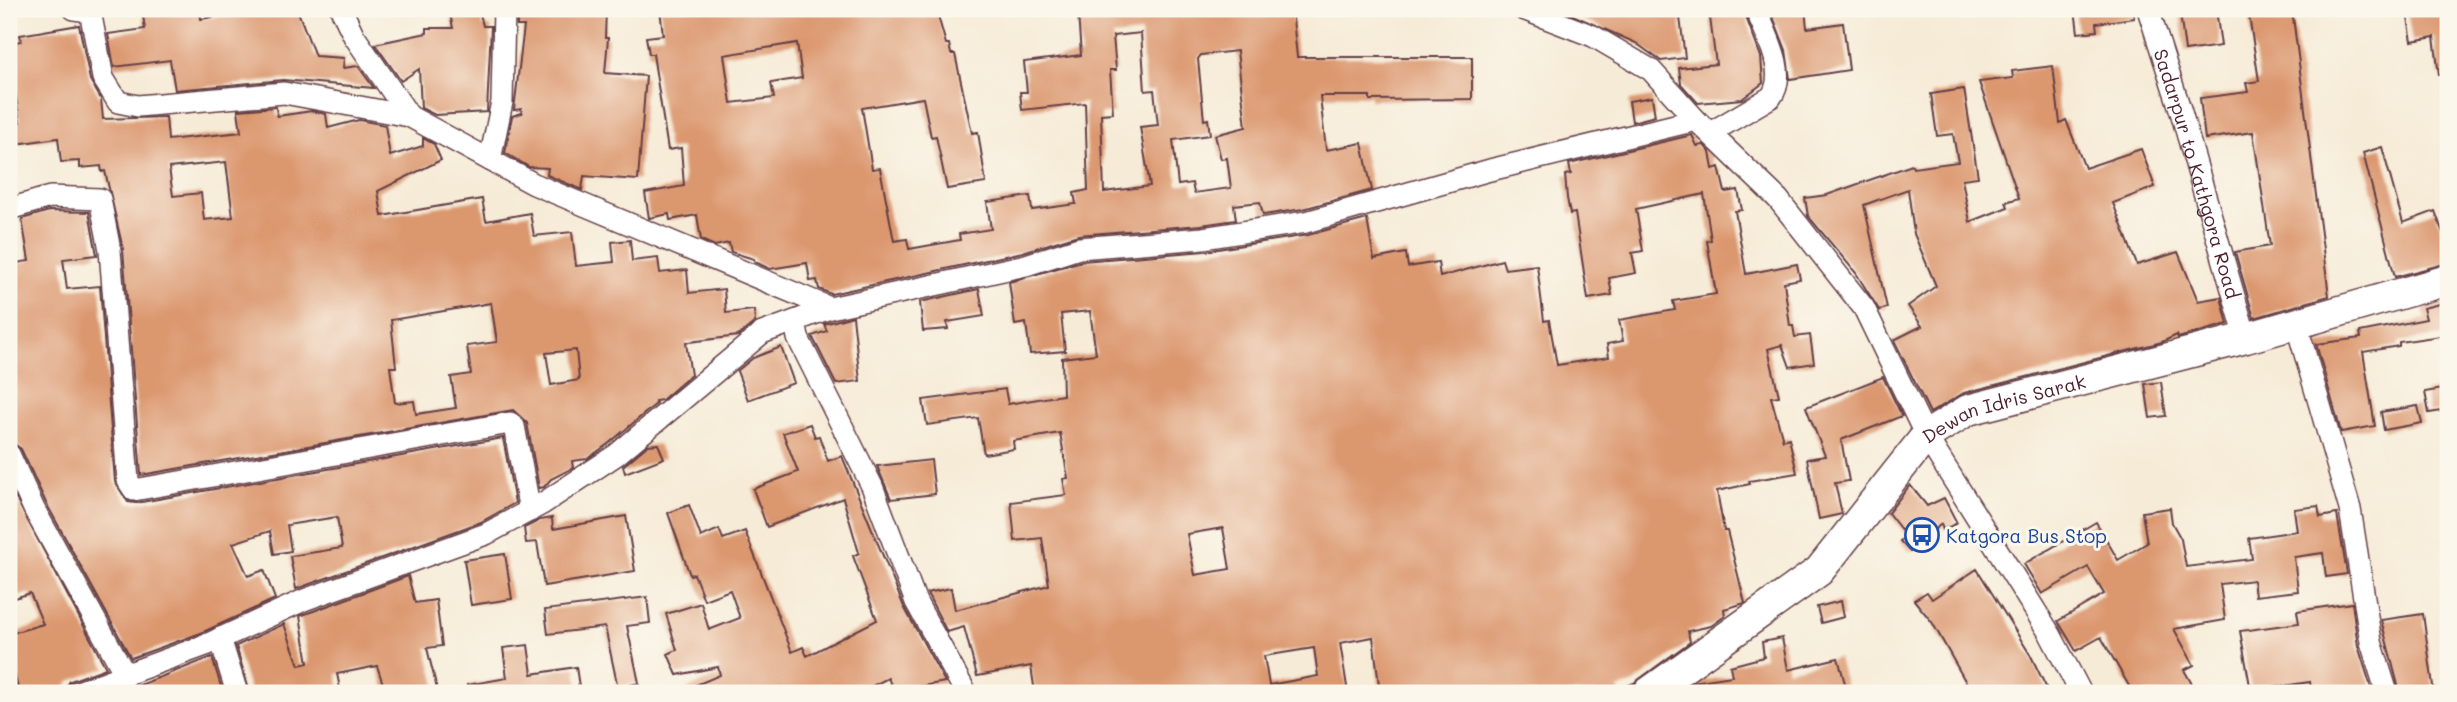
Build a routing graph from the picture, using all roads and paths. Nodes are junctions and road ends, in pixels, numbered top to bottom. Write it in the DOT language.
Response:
graph roads {
  1 [pos="341,9"];
  2 [pos="505,9"];
  3 [pos="1523,9"];
  4 [pos="1756,9"];
  5 [pos="2148,9"];
  6 [pos="85,10"];
  7 [pos="409,116"];
  8 [pos="1703,127"];
  9 [pos="490,160"];
  10 [pos="9,209"];
  11 [pos="2448,280"];
  12 [pos="830,308"];
  13 [pos="795,321"];
  14 [pos="2296,323"];
  15 [pos="2246,338"];
  16 [pos="1926,436"];
  17 [pos="9,454"];
  18 [pos="530,511"];
  19 [pos="220,638"];
  20 [pos="126,676"];
  21 [pos="75,693"];
  22 [pos="237,693"];
  23 [pos="966,693"];
  24 [pos="1648,693"];
  25 [pos="2081,693"];
  26 [pos="2387,693"];
  1 -- 7 [label="street"];
  2 -- 9 [label="street"];
  3 -- 8 [label="street"];
  4 -- 8 [label="street"];
  5 -- 15 [label="street, Sadarpur to Kathgora Road"];
  6 -- 7 [label="street"];
  7 -- 9 [label="street"];
  8 -- 12 [label="street"];
  8 -- 16 [label="street"];
  9 -- 12 [label="street"];
  10 -- 18 [label="street"];
  11 -- 14 [label="main road, Dewan Idris Sarak"];
  12 -- 13 [label="street"];
  13 -- 18 [label="street"];
  13 -- 23 [label="street"];
  14 -- 15 [label="main road, Dewan Idris Sarak"];
  14 -- 26 [label="street"];
  15 -- 16 [label="main road, Dewan Idris Sarak"];
  16 -- 24 [label="main road, Dewan Idris Sarak"];
  16 -- 25 [label="street"];
  17 -- 20 [label="street"];
  18 -- 19 [label="street"];
  19 -- 20 [label="street"];
  19 -- 22 [label="street"];
  20 -- 21 [label="street"];
}
